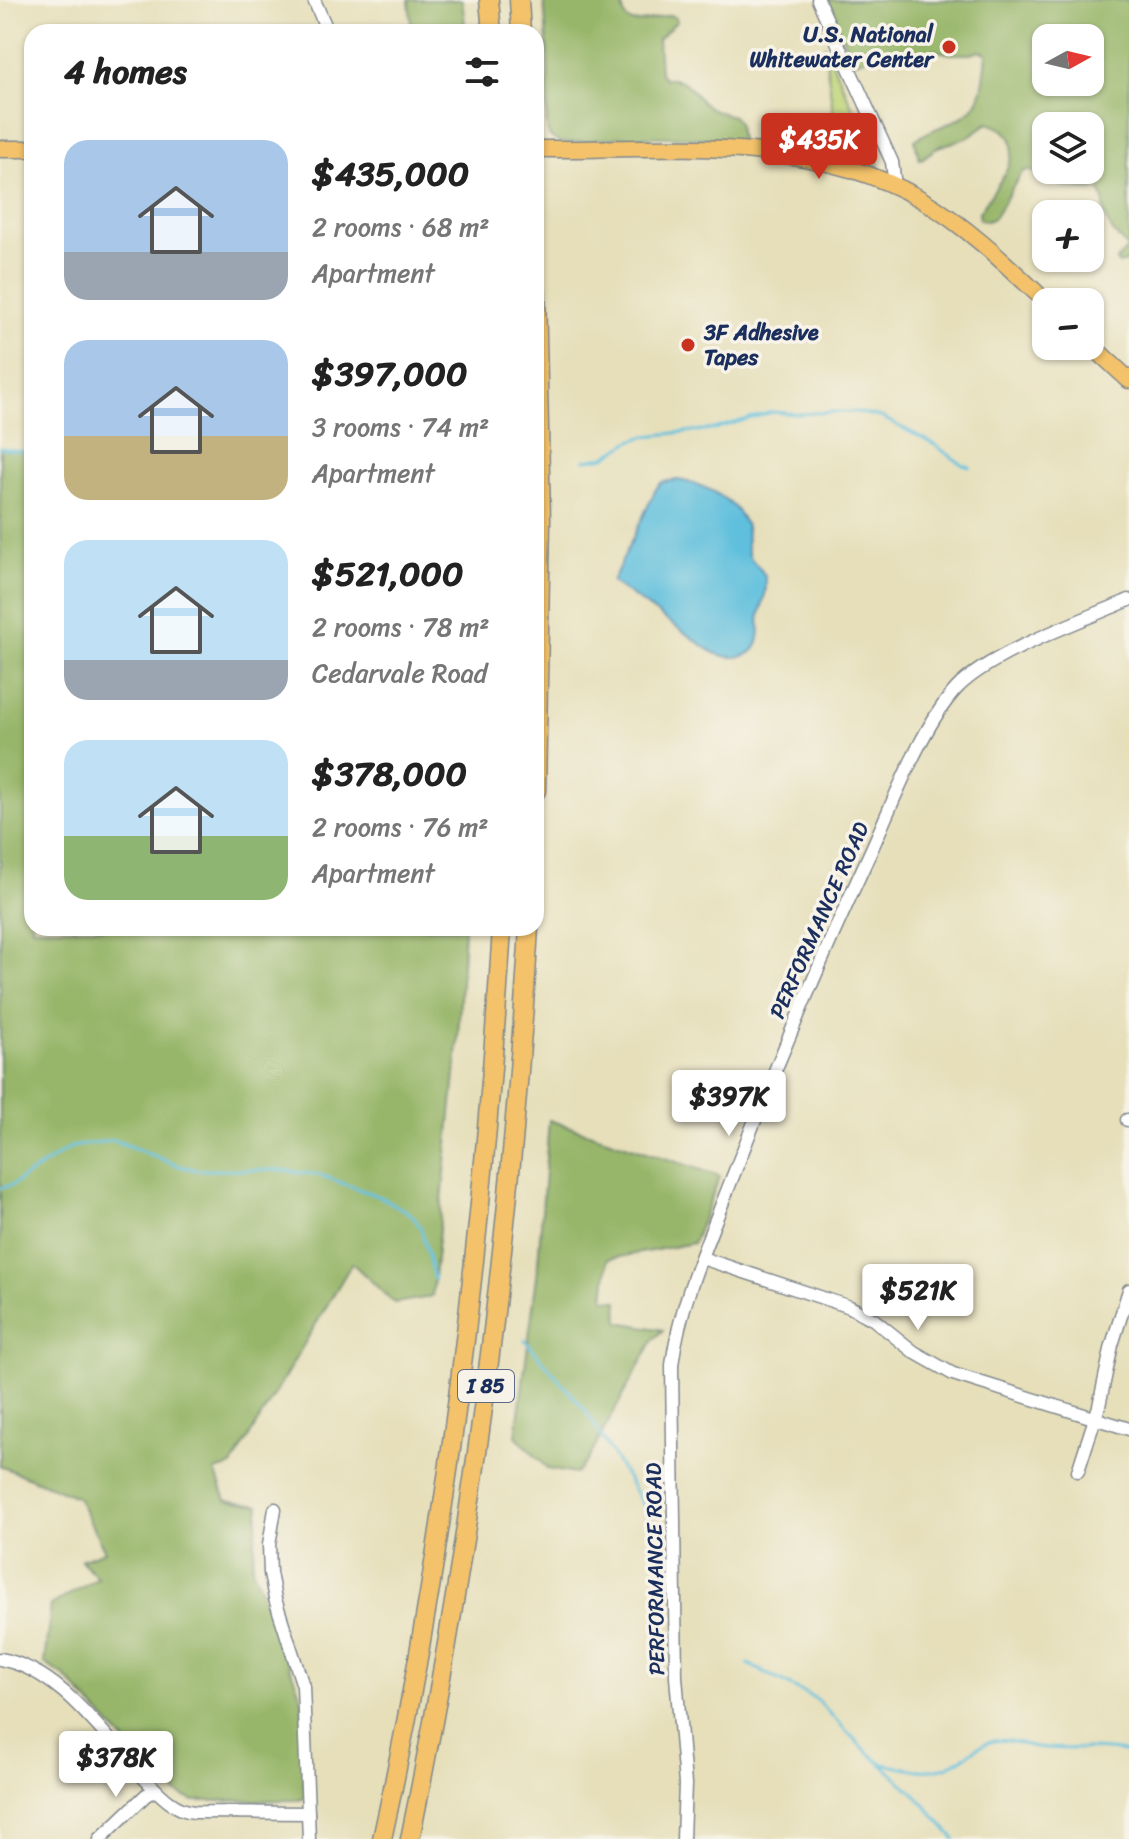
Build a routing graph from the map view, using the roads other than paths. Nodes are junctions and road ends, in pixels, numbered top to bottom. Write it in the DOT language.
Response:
graph roads {
  1 [pos="314,0"];
  2 [pos="489,0"];
  3 [pos="519,0"];
  4 [pos="818,0"];
  5 [pos="324,24"];
  6 [pos="491,24"];
  7 [pos="520,24"];
  8 [pos="0,149"];
  9 [pos="24,149"];
  10 [pos="544,149"];
  11 [pos="895,186"];
  12 [pos="1032,289"];
  13 [pos="1104,357"];
  14 [pos="1129,380"];
  15 [pos="1129,600"];
  16 [pos="501,936"];
  17 [pos="529,936"];
  18 [pos="702,1258"];
  19 [pos="1129,1290"];
  20 [pos="1096,1418"];
  21 [pos="1129,1429"];
  22 [pos="1078,1471"];
  23 [pos="275,1509"];
  24 [pos="0,1659"];
  25 [pos="442,1672"];
  26 [pos="156,1790"];
  27 [pos="308,1813"];
  28 [pos="100,1839"];
  29 [pos="309,1839"];
  30 [pos="381,1839"];
  31 [pos="410,1839"];
  32 [pos="422,1839"];
  33 [pos="683,1839"];
  1 -- 5 [label="street"];
  2 -- 6 [label="highway"];
  3 -- 7 [label="highway"];
  4 -- 11 [label="street"];
  8 -- 9 [label="main road"];
  10 -- 11 [label="main road"];
  11 -- 12 [label="main road"];
  13 -- 14 [label="main road"];
  15 -- 18 [label="street, PERFORMANCE ROAD"];
  16 -- 30 [label="highway, I 85"];
  17 -- 25 [label="highway, I 85"];
  18 -- 20 [label="street"];
  18 -- 33 [label="street, PERFORMANCE ROAD"];
  19 -- 20 [label="street"];
  20 -- 21 [label="street"];
  20 -- 22 [label="street"];
  23 -- 27 [label="street"];
  24 -- 26 [label="street"];
  25 -- 31 [label="highway, I 85"];
  25 -- 32 [label="highway"];
  26 -- 27 [label="street"];
  26 -- 28 [label="street"];
  27 -- 29 [label="street"];
}
